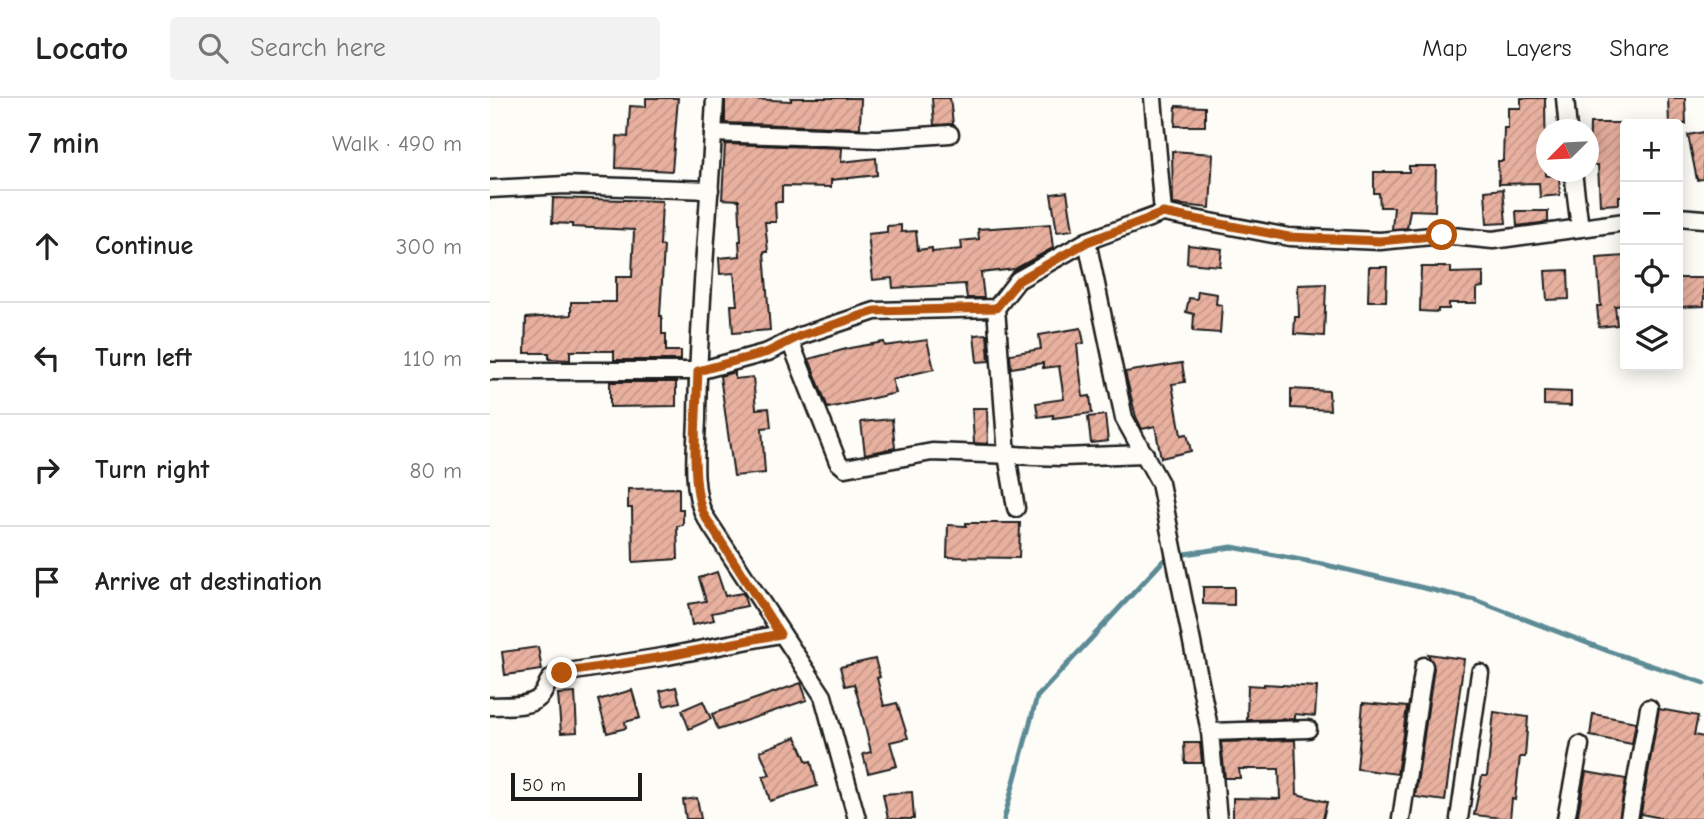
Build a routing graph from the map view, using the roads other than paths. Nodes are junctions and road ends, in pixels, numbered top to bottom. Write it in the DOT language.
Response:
graph roads {
  1 [pos="715,98"];
  2 [pos="1153,98"];
  3 [pos="1565,98"];
  4 [pos="1567,119"];
  5 [pos="713,133"];
  6 [pos="950,134"];
  7 [pos="1574,182"];
  8 [pos="490,189"];
  9 [pos="710,190"];
  10 [pos="1163,213"];
  11 [pos="1683,217"];
  12 [pos="1704,219"];
  13 [pos="1620,223"];
  14 [pos="1580,228"];
  15 [pos="1087,242"];
  16 [pos="996,308"];
  17 [pos="790,341"];
  18 [pos="490,371"];
  19 [pos="698,371"];
  20 [pos="1145,454"];
  21 [pos="1007,455"];
  22 [pos="1016,508"];
  23 [pos="780,634"];
  24 [pos="1424,666"];
  25 [pos="1480,673"];
  26 [pos="490,706"];
  27 [pos="1649,708"];
  28 [pos="1308,729"];
  29 [pos="1210,732"];
  30 [pos="1580,745"];
  31 [pos="857,819"];
  32 [pos="1218,819"];
  33 [pos="1401,819"];
  34 [pos="1459,819"];
  35 [pos="1566,819"];
  36 [pos="1629,819"];
  1 -- 5 [label="street"];
  2 -- 10 [label="street"];
  3 -- 4 [label="street"];
  5 -- 6 [label="street"];
  5 -- 9 [label="street"];
  7 -- 14 [label="street"];
  8 -- 9 [label="street"];
  9 -- 19 [label="street"];
  10 -- 14 [label="street"];
  10 -- 15 [label="street"];
  11 -- 12 [label="street"];
  13 -- 14 [label="street"];
  15 -- 16 [label="street"];
  15 -- 20 [label="street"];
  16 -- 17 [label="street"];
  16 -- 21 [label="street"];
  17 -- 19 [label="street"];
  17 -- 21 [label="street"];
  18 -- 19 [label="street"];
  19 -- 23 [label="street"];
  20 -- 21 [label="street"];
  20 -- 29 [label="street"];
  21 -- 22 [label="street"];
  23 -- 26 [label="street"];
  23 -- 31 [label="street"];
  24 -- 33 [label="street"];
  25 -- 34 [label="street"];
  27 -- 36 [label="street"];
  28 -- 29 [label="street"];
  29 -- 32 [label="street"];
  30 -- 35 [label="street"];
}
